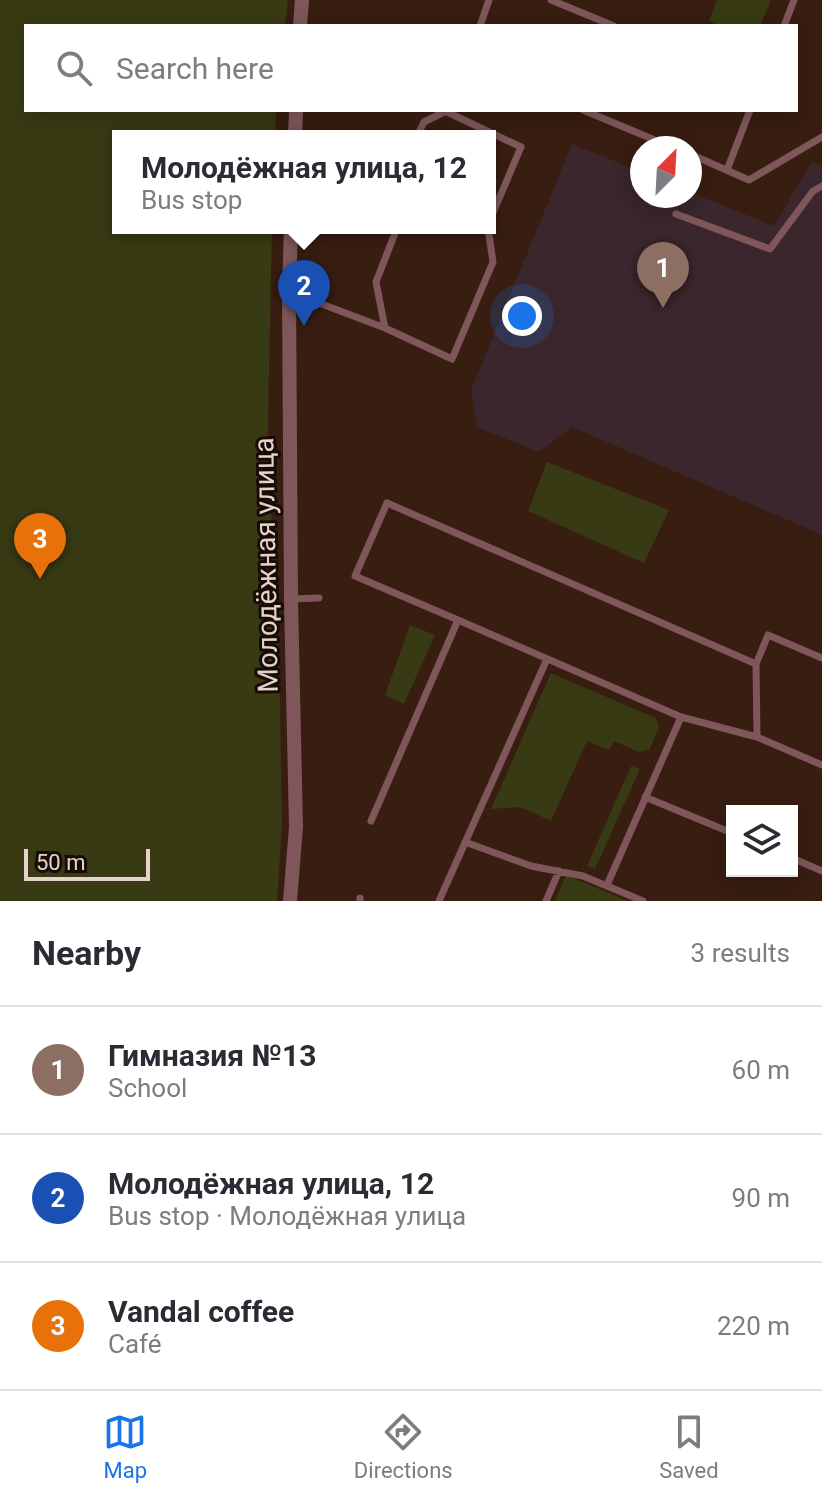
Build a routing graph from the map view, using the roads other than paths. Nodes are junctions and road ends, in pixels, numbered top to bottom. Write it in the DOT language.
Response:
graph roads {
  1 [pos="302,0"];
  2 [pos="489,0"];
  3 [pos="551,0"];
  4 [pos="794,0"];
  5 [pos="303,24"];
  6 [pos="481,24"];
  7 [pos="609,24"];
  8 [pos="785,24"];
  9 [pos="446,112"];
  10 [pos="450,112"];
  11 [pos="588,112"];
  12 [pos="749,112"];
  13 [pos="420,130"];
  14 [pos="487,130"];
  15 [pos="496,135"];
  16 [pos="645,136"];
  17 [pos="822,137"];
  18 [pos="702,159"];
  19 [pos="727,170"];
  20 [pos="822,186"];
  21 [pos="496,206"];
  22 [pos="676,214"];
  23 [pos="291,234"];
  24 [pos="395,234"];
  25 [pos="489,234"];
  26 [pos="289,291"];
  27 [pos="385,328"];
  28 [pos="319,598"];
  29 [pos="291,599"];
  30 [pos="458,620"];
  31 [pos="822,658"];
  32 [pos="547,659"];
  33 [pos="756,664"];
  34 [pos="681,717"];
  35 [pos="757,737"];
  36 [pos="822,765"];
  37 [pos="645,797"];
  38 [pos="371,821"];
  39 [pos="726,831"];
  40 [pos="465,842"];
  41 [pos="798,861"];
  42 [pos="559,871"];
  43 [pos="822,871"];
  44 [pos="607,885"];
  45 [pos="290,901"];
  46 [pos="439,901"];
  47 [pos="546,901"];
  48 [pos="643,901"];
  1 -- 5 [label="street"];
  2 -- 6 [label="lane"];
  3 -- 7 [label="lane"];
  4 -- 8 [label="lane"];
  9 -- 13 [label="lane"];
  10 -- 14 [label="lane"];
  11 -- 16 [label="lane"];
  12 -- 19 [label="lane"];
  15 -- 21 [label="lane"];
  17 -- 19 [label="lane"];
  18 -- 19 [label="lane"];
  20 -- 22 [label="lane"];
  23 -- 26 [label="street, Молодёжная улица"];
  24 -- 27 [label="lane"];
  25 -- 27 [label="lane"];
  26 -- 27 [label="lane"];
  26 -- 29 [label="street, Молодёжная улица"];
  28 -- 29 [label="lane"];
  29 -- 45 [label="street, Молодёжная улица"];
  30 -- 32 [label="lane"];
  30 -- 33 [label="lane"];
  30 -- 38 [label="lane"];
  31 -- 33 [label="lane"];
  32 -- 34 [label="lane"];
  32 -- 40 [label="lane"];
  33 -- 35 [label="lane"];
  34 -- 35 [label="lane"];
  34 -- 37 [label="lane"];
  35 -- 36 [label="lane"];
  37 -- 39 [label="lane"];
  37 -- 44 [label="lane"];
  40 -- 42 [label="lane"];
  40 -- 46 [label="lane"];
  41 -- 43 [label="lane"];
  42 -- 44 [label="lane"];
  42 -- 47 [label="lane"];
  44 -- 48 [label="lane"];
}
